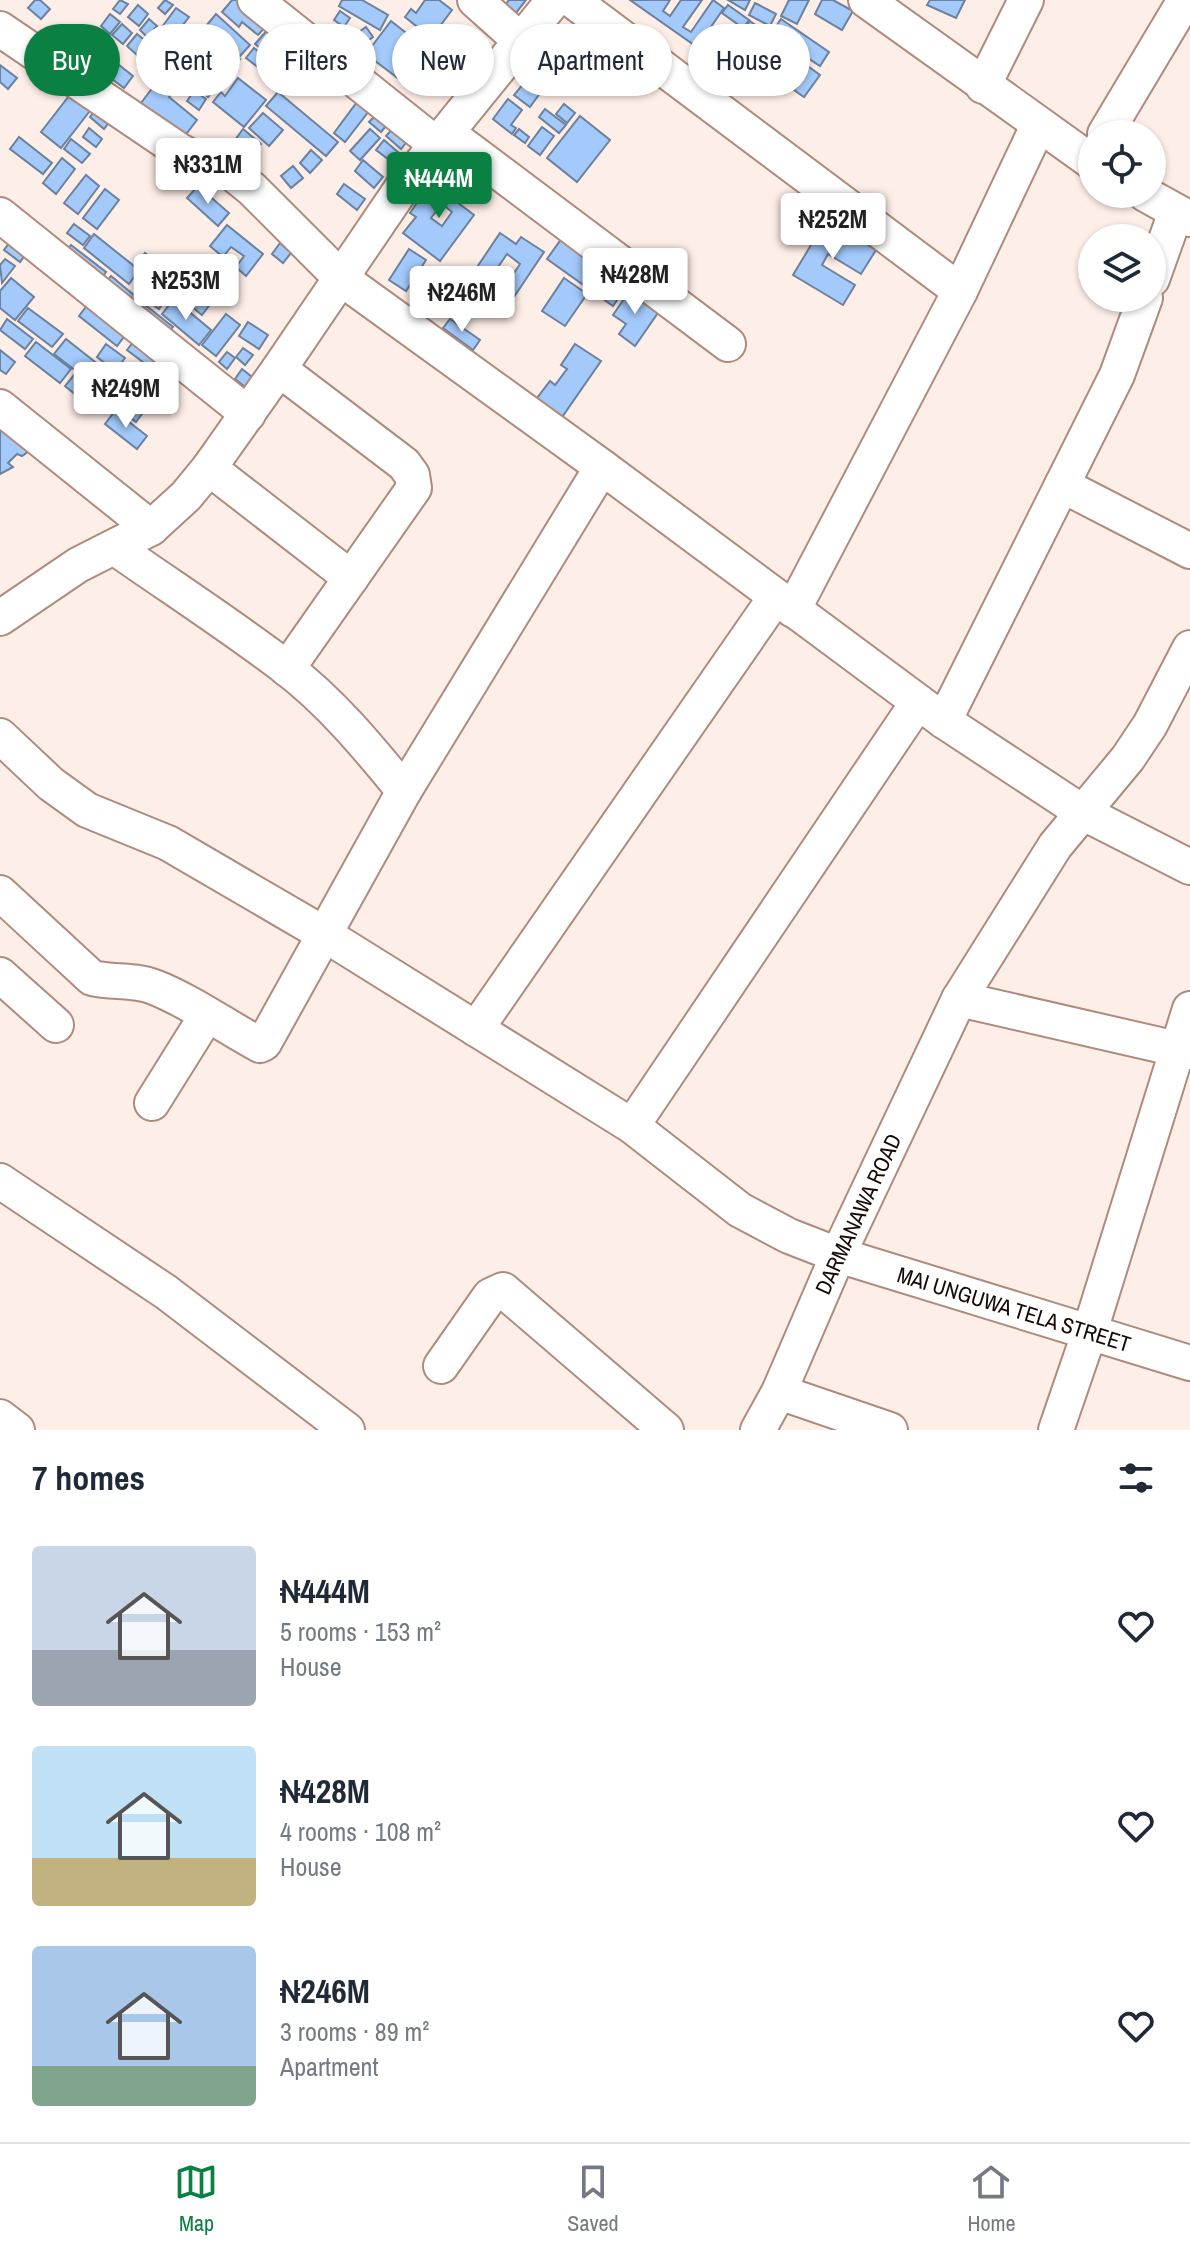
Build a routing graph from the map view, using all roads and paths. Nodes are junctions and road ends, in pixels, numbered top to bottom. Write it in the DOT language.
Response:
graph roads {
  1 [pos="255,0"];
  2 [pos="475,0"];
  3 [pos="554,0"];
  4 [pos="572,0"];
  5 [pos="866,0"];
  6 [pos="1026,0"];
  7 [pos="1185,0"];
  8 [pos="535,24"];
  9 [pos="0,29"];
  10 [pos="510,31"];
  11 [pos="510,55"];
  12 [pos="983,86"];
  13 [pos="1114,120"];
  14 [pos="1038,126"];
  15 [pos="442,139"];
  16 [pos="1078,145"];
  17 [pos="0,215"];
  18 [pos="1183,216"];
  19 [pos="1166,251"];
  20 [pos="342,279"];
  21 [pos="960,291"];
  22 [pos="1140,312"];
  23 [pos="728,344"];
  24 [pos="279,369"];
  25 [pos="0,407"];
  26 [pos="248,414"];
  27 [pos="602,467"];
  28 [pos="209,468"];
  29 [pos="1062,485"];
  30 [pos="151,528"];
  31 [pos="114,547"];
  32 [pos="1190,551"];
  33 [pos="351,578"];
  34 [pos="784,604"];
  35 [pos="0,618"];
  36 [pos="1190,648"];
  37 [pos="287,669"];
  38 [pos="931,712"];
  39 [pos="0,736"];
  40 [pos="404,791"];
  41 [pos="1082,812"];
  42 [pos="1190,867"];
  43 [pos="0,893"];
  44 [pos="324,934"];
  45 [pos="0,975"];
  46 [pos="959,999"];
  47 [pos="1190,1009"];
  48 [pos="207,1015"];
  49 [pos="56,1025"];
  50 [pos="476,1029"];
  51 [pos="1184,1050"];
  52 [pos="152,1103"];
  53 [pos="632,1126"];
  54 [pos="0,1181"];
  55 [pos="838,1255"];
  56 [pos="1090,1331"];
  57 [pos="1190,1363"];
  58 [pos="441,1366"];
  59 [pos="779,1392"];
  60 [pos="0,1417"];
  61 [pos="17,1430"];
  62 [pos="347,1430"];
  63 [pos="666,1430"];
  64 [pos="758,1430"];
  65 [pos="890,1430"];
  66 [pos="1056,1430"];
  1 -- 15 [label="street"];
  2 -- 10 [label="street"];
  3 -- 8 [label="street"];
  4 -- 21 [label="street"];
  5 -- 12 [label="street"];
  6 -- 12 [label="street"];
  7 -- 13 [label="street"];
  9 -- 20 [label="street"];
  11 -- 15 [label="street"];
  12 -- 14 [label="street"];
  14 -- 16 [label="street"];
  14 -- 21 [label="street"];
  15 -- 20 [label="street"];
  15 -- 23 [label="street"];
  17 -- 26 [label="street"];
  18 -- 19 [label="street"];
  20 -- 24 [label="street"];
  20 -- 27 [label="street"];
  21 -- 34 [label="street"];
  22 -- 29 [label="street"];
  24 -- 26 [label="street"];
  24 -- 33 [label="street"];
  25 -- 30 [label="street"];
  26 -- 28 [label="street"];
  27 -- 34 [label="street"];
  27 -- 40 [label="street"];
  28 -- 30 [label="street"];
  28 -- 33 [label="street"];
  29 -- 32 [label="street"];
  29 -- 38 [label="street"];
  30 -- 31 [label="street"];
  31 -- 35 [label="street"];
  31 -- 37 [label="street"];
  33 -- 37 [label="street"];
  34 -- 38 [label="street"];
  34 -- 50 [label="street"];
  36 -- 41 [label="street, DARMANAWA ROAD"];
  37 -- 40 [label="street"];
  38 -- 41 [label="street"];
  38 -- 53 [label="street"];
  39 -- 44 [label="street, MAI UNGUWA TELA STREET"];
  40 -- 44 [label="street"];
  41 -- 42 [label="street"];
  41 -- 46 [label="street, DARMANAWA ROAD"];
  43 -- 48 [label="street"];
  44 -- 48 [label="street"];
  44 -- 50 [label="street, MAI UNGUWA TELA STREET"];
  45 -- 49 [label="street"];
  46 -- 51 [label="street"];
  46 -- 55 [label="street, DARMANAWA ROAD"];
  47 -- 51 [label="street"];
  48 -- 52 [label="street"];
  50 -- 53 [label="street, MAI UNGUWA TELA STREET"];
  51 -- 56 [label="street"];
  53 -- 55 [label="street, MAI UNGUWA TELA STREET"];
  54 -- 62 [label="street"];
  55 -- 56 [label="street, MAI UNGUWA TELA STREET"];
  55 -- 59 [label="street, DARMANAWA ROAD"];
  56 -- 57 [label="street, MAI UNGUWA TELA STREET"];
  56 -- 66 [label="street"];
  58 -- 63 [label="street"];
  59 -- 64 [label="street, DARMANAWA ROAD"];
  59 -- 65 [label="street"];
  60 -- 61 [label="street"];
}
